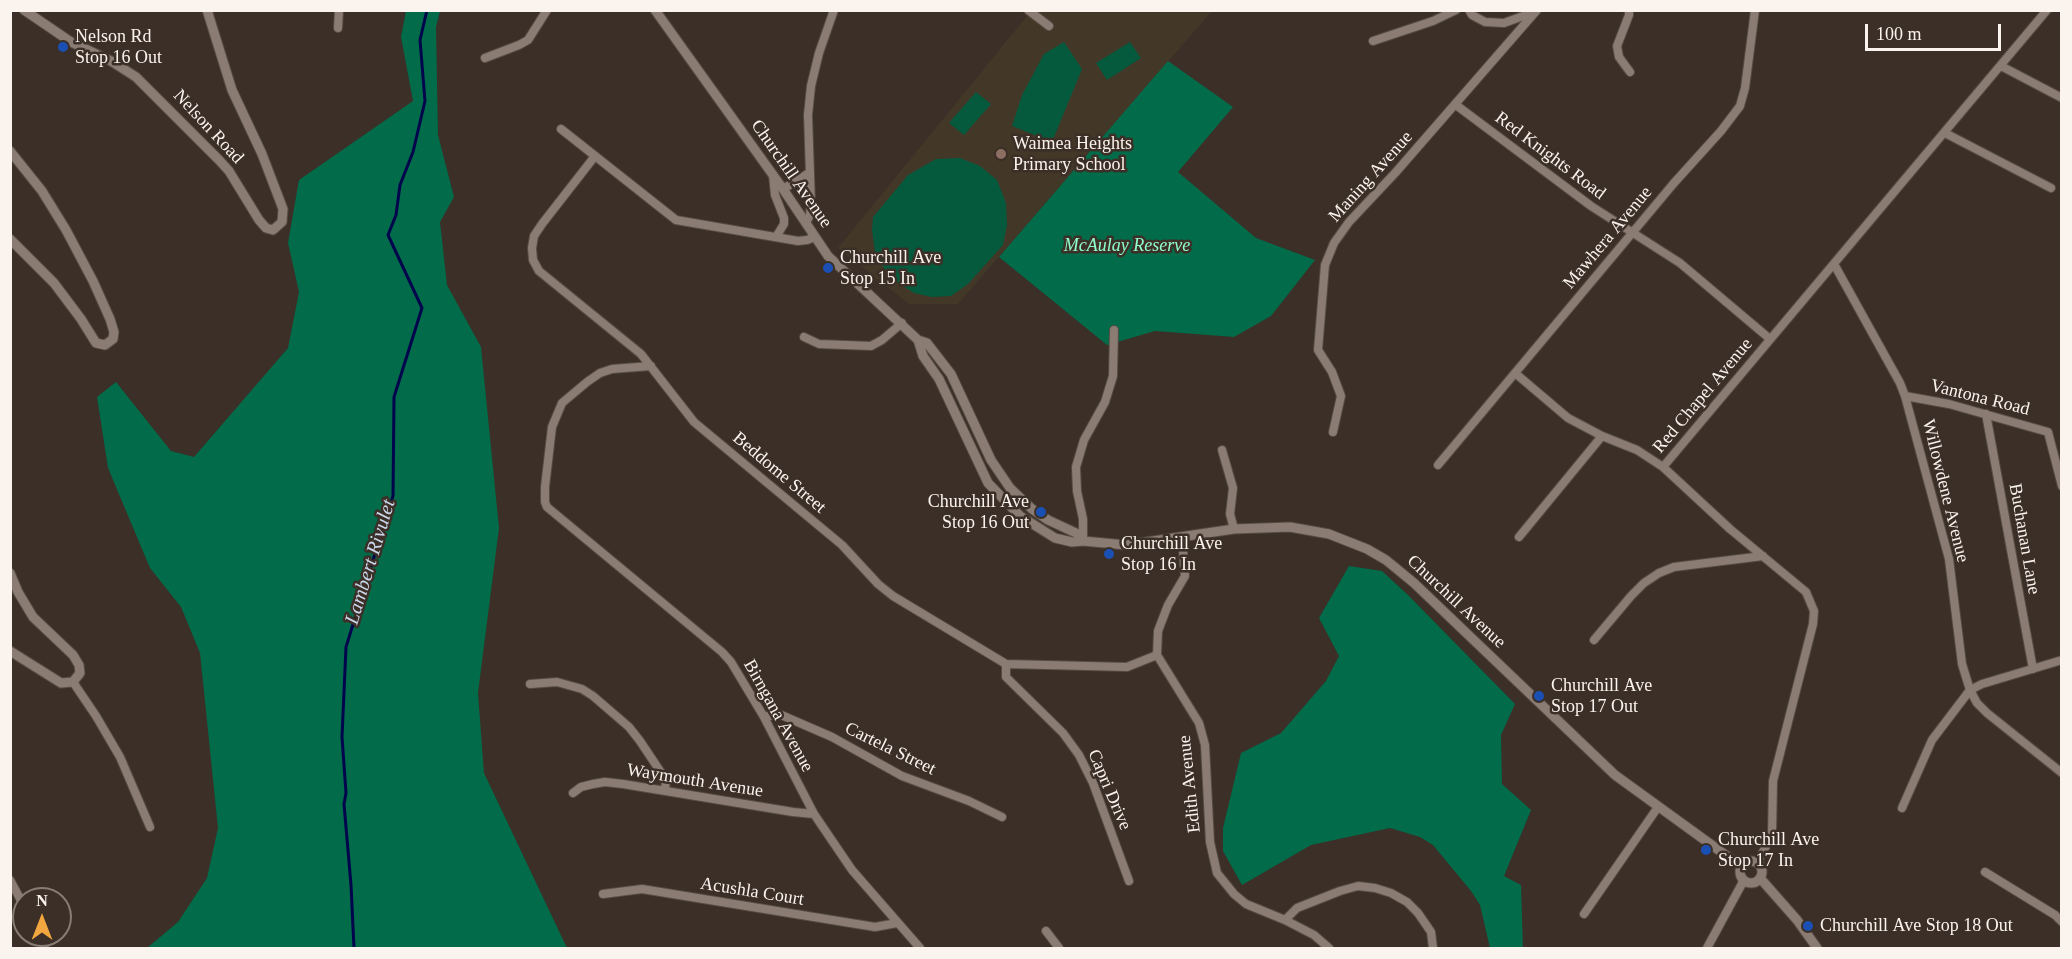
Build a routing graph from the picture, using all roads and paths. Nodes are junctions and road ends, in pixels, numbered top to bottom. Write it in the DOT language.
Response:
graph roads {
  1 [pos="24,10"];
  2 [pos="207,10"];
  3 [pos="339,10"];
  4 [pos="547,10"];
  5 [pos="655,10"];
  6 [pos="834,10"];
  7 [pos="1028,10"];
  8 [pos="1456,10"];
  9 [pos="1469,10"];
  10 [pos="1629,10"];
  11 [pos="1755,10"];
  12 [pos="2047,10"];
  13 [pos="1536,11"];
  14 [pos="1048,26"];
  15 [pos="338,28"];
  16 [pos="1373,41"];
  17 [pos="485,58"];
  18 [pos="2001,66"];
  19 [pos="1630,72"];
  20 [pos="2061,98"];
  21 [pos="1456,105"];
  22 [pos="561,129"];
  23 [pos="1945,133"];
  24 [pos="10,151"];
  25 [pos="595,156"];
  26 [pos="809,173"];
  27 [pos="773,175"];
  28 [pos="2051,188"];
  29 [pos="783,189"];
  30 [pos="806,223"];
  31 [pos="1632,232"];
  32 [pos="776,237"];
  33 [pos="815,237"];
  34 [pos="10,239"];
  35 [pos="1834,264"];
  36 [pos="902,323"];
  37 [pos="1114,330"];
  38 [pos="804,337"];
  39 [pos="1770,339"];
  40 [pos="918,340"];
  41 [pos="651,366"];
  42 [pos="1515,373"];
  43 [pos="1905,396"];
  44 [pos="1986,414"];
  45 [pos="1333,432"];
  46 [pos="1602,436"];
  47 [pos="1222,450"];
  48 [pos="1438,465"];
  49 [pos="1663,467"];
  50 [pos="2061,486"];
  51 [pos="1234,529"];
  52 [pos="1182,537"];
  53 [pos="1519,537"];
  54 [pos="1083,541"];
  55 [pos="1763,556"];
  56 [pos="10,573"];
  57 [pos="1594,640"];
  58 [pos="10,651"];
  59 [pos="1157,655"];
  60 [pos="2061,660"];
  61 [pos="1006,664"];
  62 [pos="2033,669"];
  63 [pos="73,682"];
  64 [pos="530,684"];
  65 [pos="1970,690"];
  66 [pos="764,717"];
  67 [pos="2061,773"];
  68 [pos="665,790"];
  69 [pos="573,793"];
  70 [pos="1658,807"];
  71 [pos="1902,808"];
  72 [pos="814,814"];
  73 [pos="1002,817"];
  74 [pos="150,826"];
  75 [pos="1757,863"];
  76 [pos="1742,867"];
  77 [pos="1985,872"];
  78 [pos="1760,878"];
  79 [pos="1744,880"];
  80 [pos="1129,882"];
  81 [pos="603,894"];
  82 [pos="2061,908"];
  83 [pos="1584,914"];
  84 [pos="1285,920"];
  85 [pos="2061,920"];
  86 [pos="897,923"];
  87 [pos="1046,931"];
  88 [pos="920,948"];
  89 [pos="1059,948"];
  90 [pos="1329,948"];
  91 [pos="1433,948"];
  92 [pos="1707,948"];
  93 [pos="1817,948"];
  1 -- 2 [label="street, Nelson Road"];
  3 -- 15 [label="street"];
  4 -- 17 [label="street"];
  5 -- 27 [label="street, Churchill Avenue"];
  6 -- 26 [label="street"];
  7 -- 14 [label="street"];
  8 -- 16 [label="street"];
  9 -- 13 [label="street"];
  10 -- 19 [label="street"];
  11 -- 31 [label="street, Mawhera Avenue"];
  12 -- 18 [label="street, Red Chapel Avenue"];
  13 -- 21 [label="street, Maning Avenue"];
  18 -- 20 [label="street"];
  18 -- 23 [label="street, Red Chapel Avenue"];
  21 -- 31 [label="street, Red Knights Road"];
  21 -- 45 [label="street, Maning Avenue"];
  22 -- 25 [label="street"];
  23 -- 28 [label="street"];
  23 -- 35 [label="street, Red Chapel Avenue"];
  24 -- 34 [label="street"];
  25 -- 32 [label="street"];
  25 -- 41 [label="street, Beddome Street"];
  26 -- 29 [label="street"];
  26 -- 30 [label="street"];
  27 -- 29 [label="street, Churchill Avenue"];
  27 -- 32 [label="street"];
  29 -- 30 [label="street, Churchill Avenue"];
  30 -- 33 [label="street, Churchill Avenue"];
  31 -- 39 [label="street, Red Knights Road"];
  31 -- 42 [label="street, Mawhera Avenue"];
  32 -- 33 [label="street"];
  33 -- 36 [label="street, Churchill Avenue"];
  35 -- 39 [label="street, Red Chapel Avenue"];
  35 -- 43 [label="street, Willowdene Avenue"];
  36 -- 38 [label="street"];
  36 -- 40 [label="street, Churchill Avenue"];
  37 -- 54 [label="street"];
  39 -- 49 [label="street, Red Chapel Avenue"];
  40 -- 54 [label="street, Churchill Avenue"];
  40 -- 54 [label="street, Churchill Avenue"];
  41 -- 61 [label="street, Beddome Street"];
  41 -- 66 [label="street, Birngana Avenue"];
  42 -- 46 [label="street"];
  42 -- 48 [label="street, Mawhera Avenue"];
  43 -- 44 [label="street, Vantona Road"];
  43 -- 65 [label="street, Willowdene Avenue"];
  44 -- 50 [label="street, Vantona Road"];
  44 -- 62 [label="street, Buchanan Lane"];
  46 -- 49 [label="street"];
  46 -- 53 [label="street"];
  47 -- 51 [label="street"];
  49 -- 55 [label="street, Red Chapel Avenue"];
  51 -- 52 [label="street, Churchill Avenue"];
  51 -- 70 [label="street, Churchill Avenue"];
  52 -- 54 [label="street, Churchill Avenue"];
  52 -- 59 [label="street"];
  55 -- 57 [label="street"];
  55 -- 75 [label="street, Red Chapel Avenue"];
  56 -- 63 [label="street"];
  58 -- 63 [label="street"];
  59 -- 61 [label="street, Beddome Street"];
  59 -- 84 [label="street, Edith Avenue"];
  60 -- 62 [label="street"];
  61 -- 80 [label="street, Capri Drive"];
  62 -- 65 [label="street"];
  63 -- 74 [label="street"];
  64 -- 68 [label="street"];
  65 -- 67 [label="street, Willowdene Avenue"];
  65 -- 71 [label="street"];
  66 -- 72 [label="street, Birngana Avenue"];
  66 -- 73 [label="street, Cartela Street"];
  68 -- 69 [label="street, Waymouth Avenue"];
  68 -- 72 [label="street, Waymouth Avenue"];
  70 -- 76 [label="street, Churchill Avenue"];
  70 -- 83 [label="street"];
  72 -- 86 [label="street, Birngana Avenue"];
  75 -- 76 [label="street"];
  75 -- 78 [label="street"];
  76 -- 79 [label="street"];
  77 -- 85 [label="street"];
  78 -- 79 [label="street"];
  78 -- 93 [label="street"];
  79 -- 92 [label="street"];
  81 -- 86 [label="street, Acushla Court"];
  82 -- 85 [label="street"];
  84 -- 90 [label="street, Edith Avenue"];
  84 -- 91 [label="street"];
  86 -- 88 [label="street, Birngana Avenue"];
  87 -- 89 [label="street"];
}
